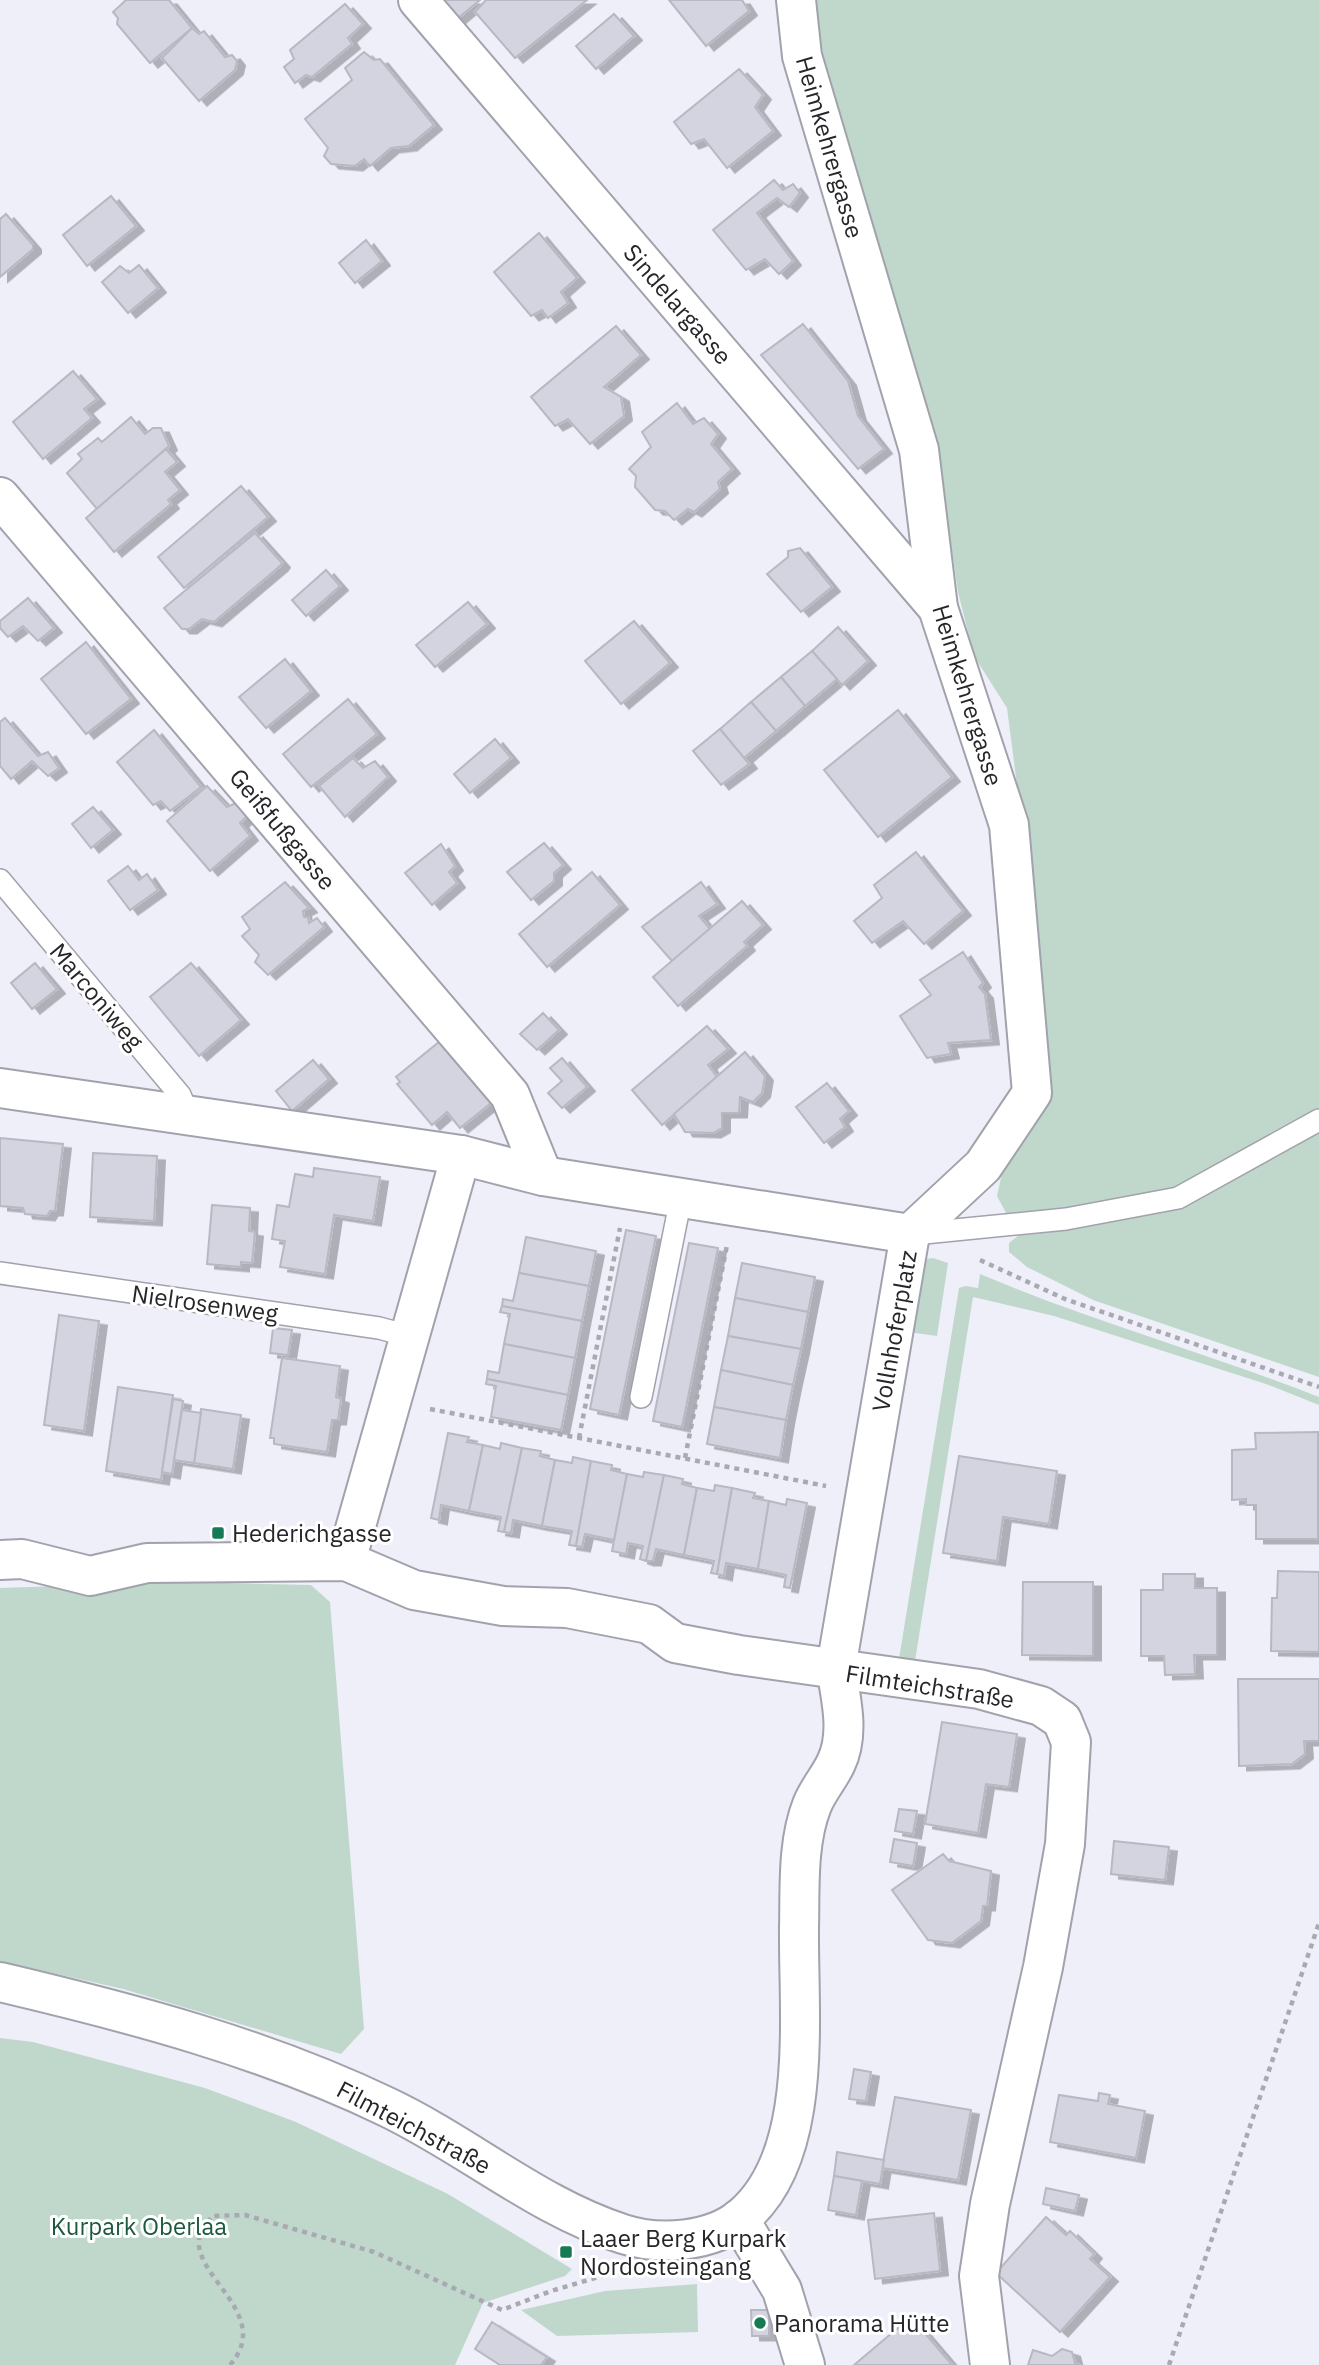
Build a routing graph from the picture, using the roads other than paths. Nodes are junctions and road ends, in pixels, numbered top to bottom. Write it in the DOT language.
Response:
graph roads {
  1 [pos="418,0"];
  2 [pos="796,0"];
  3 [pos="0,497"];
  4 [pos="938,608"];
  5 [pos="0,880"];
  6 [pos="0,1088"];
  7 [pos="189,1116"];
  8 [pos="1319,1120"];
  9 [pos="461,1155"];
  10 [pos="543,1176"];
  11 [pos="681,1198"];
  12 [pos="910,1234"];
  13 [pos="0,1273"];
  14 [pos="409,1336"];
  15 [pos="641,1397"];
  16 [pos="0,1560"];
  17 [pos="346,1560"];
  18 [pos="836,1668"];
  19 [pos="0,1982"];
  20 [pos="739,2220"];
  21 [pos="805,2365"];
  22 [pos="990,2365"];
  1 -- 4 [label="street, Sindelargasse"];
  2 -- 4 [label="street, Heimkehrergasse"];
  3 -- 10 [label="street, Geißfußgasse"];
  4 -- 12 [label="street, Heimkehrergasse"];
  5 -- 7 [label="lane, Marconiweg"];
  6 -- 7 [label="street"];
  7 -- 9 [label="street"];
  8 -- 12 [label="lane"];
  9 -- 10 [label="street, Vollnhoferplatz"];
  9 -- 14 [label="street"];
  10 -- 11 [label="street, Vollnhoferplatz"];
  11 -- 12 [label="street, Vollnhoferplatz"];
  11 -- 15 [label="lane"];
  12 -- 18 [label="street, Vollnhoferplatz"];
  13 -- 14 [label="lane, Nielrosenweg"];
  14 -- 17 [label="street"];
  16 -- 17 [label="street"];
  17 -- 18 [label="street"];
  18 -- 20 [label="street, Filmteichstraße"];
  18 -- 22 [label="street, Filmteichstraße"];
  19 -- 20 [label="street, Filmteichstraße"];
  20 -- 21 [label="street"];
}
